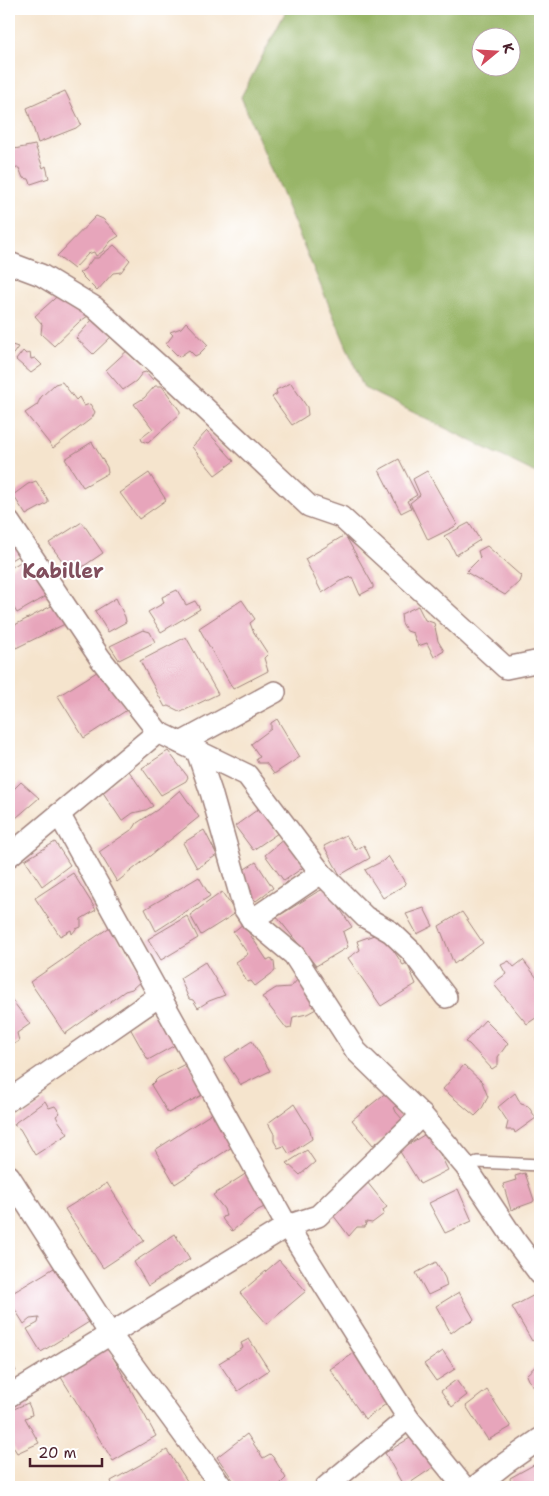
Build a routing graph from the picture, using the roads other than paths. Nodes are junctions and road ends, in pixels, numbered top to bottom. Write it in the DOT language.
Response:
graph roads {
  1 [pos="9,263"];
  2 [pos="9,522"];
  3 [pos="540,661"];
  4 [pos="275,692"];
  5 [pos="158,732"];
  6 [pos="189,747"];
  7 [pos="59,814"];
  8 [pos="9,856"];
  9 [pos="321,873"];
  10 [pos="252,920"];
  11 [pos="159,996"];
  12 [pos="446,997"];
  13 [pos="9,1100"];
  14 [pos="422,1115"];
  15 [pos="540,1165"];
  16 [pos="466,1167"];
  17 [pos="9,1176"];
  18 [pos="287,1226"];
  19 [pos="540,1274"];
  20 [pos="110,1334"];
  21 [pos="9,1396"];
  22 [pos="408,1418"];
  23 [pos="538,1442"];
  24 [pos="222,1487"];
  25 [pos="326,1487"];
  26 [pos="464,1487"];
  27 [pos="475,1487"];
  1 -- 3 [label="street"];
  2 -- 5 [label="street"];
  4 -- 6 [label="street"];
  5 -- 6 [label="street"];
  5 -- 7 [label="street"];
  6 -- 9 [label="street"];
  6 -- 10 [label="street"];
  7 -- 8 [label="street"];
  7 -- 11 [label="street"];
  9 -- 10 [label="street"];
  9 -- 12 [label="street"];
  10 -- 14 [label="street"];
  11 -- 13 [label="street"];
  11 -- 18 [label="street"];
  14 -- 16 [label="street"];
  14 -- 18 [label="street"];
  15 -- 16 [label="lane"];
  16 -- 19 [label="street"];
  17 -- 20 [label="street"];
  18 -- 20 [label="street"];
  18 -- 22 [label="street"];
  20 -- 21 [label="street"];
  20 -- 24 [label="street"];
  22 -- 25 [label="street"];
  22 -- 26 [label="street"];
  23 -- 27 [label="street"];
}
